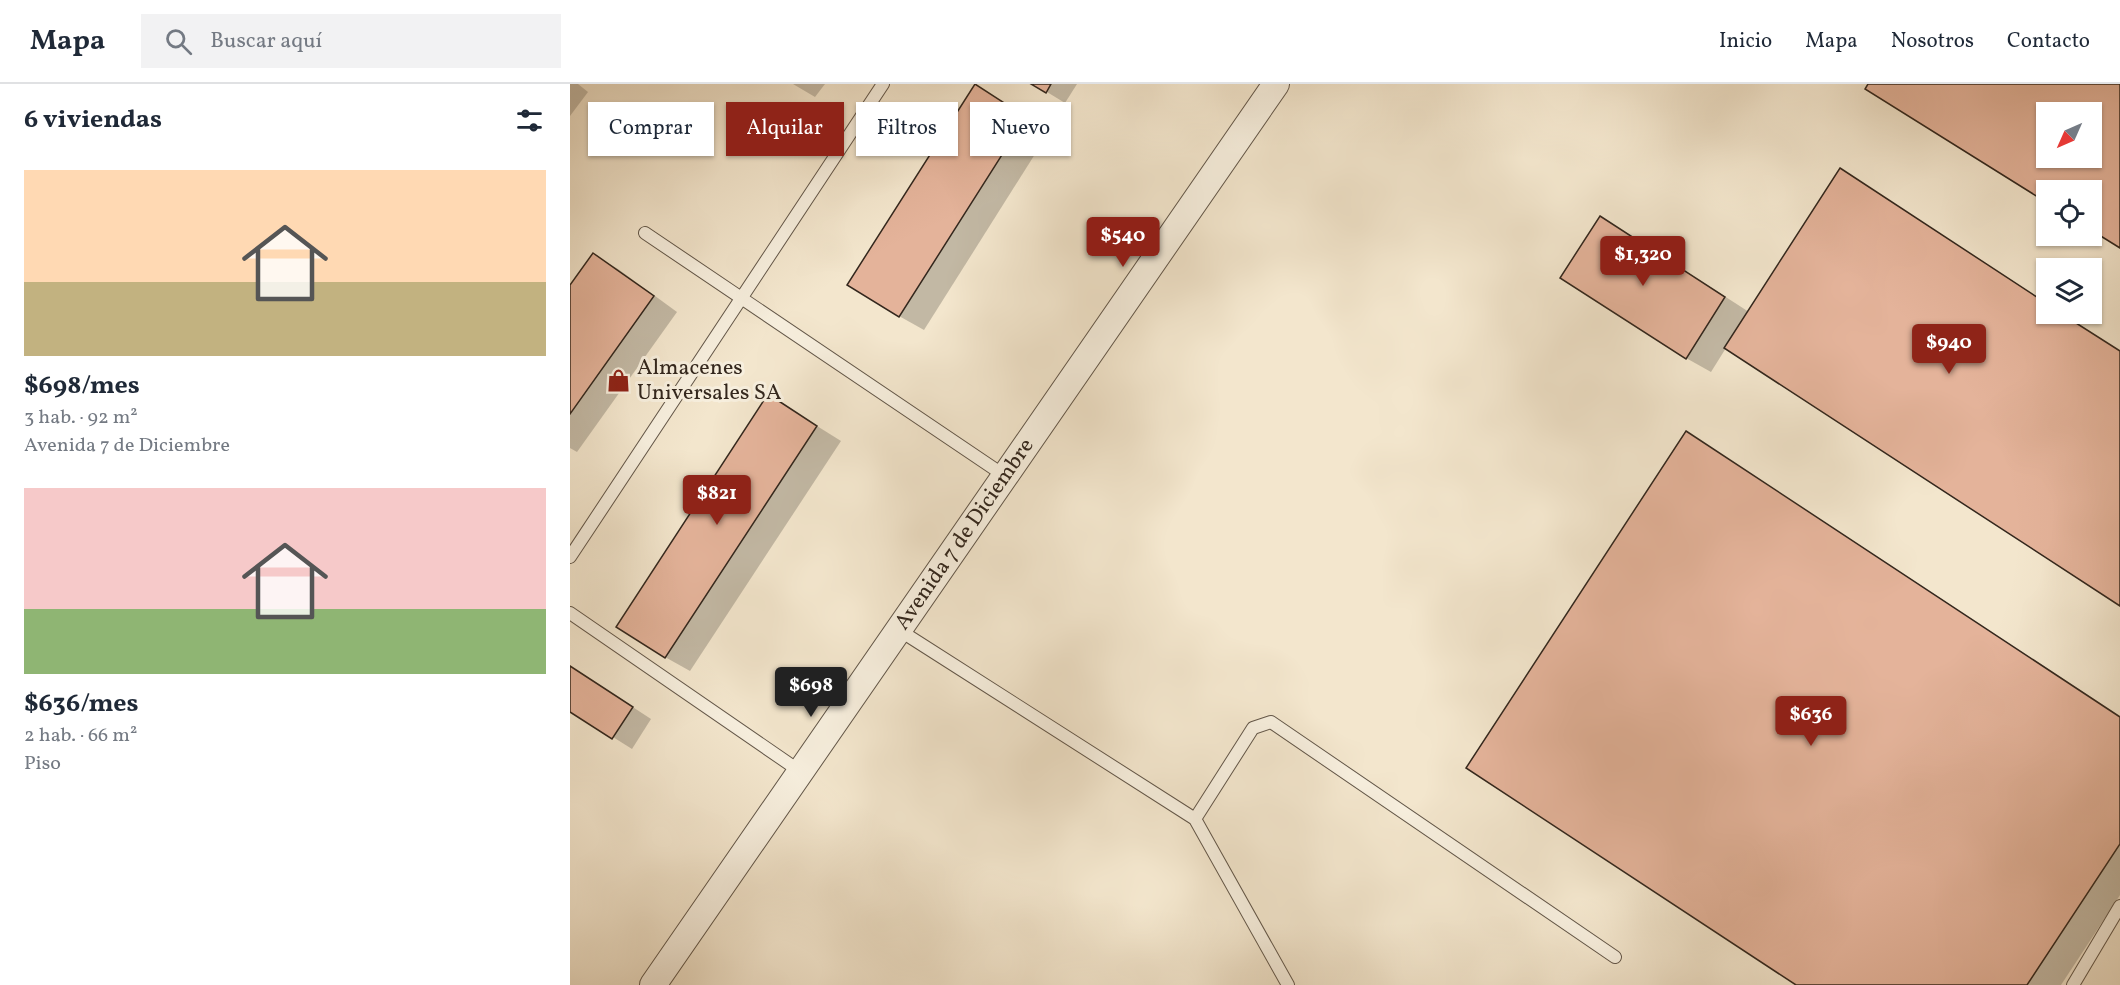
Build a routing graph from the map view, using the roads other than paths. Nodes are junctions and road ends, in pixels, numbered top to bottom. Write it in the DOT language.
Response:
graph roads {
  1 [pos="883,84"];
  2 [pos="1276,84"];
  3 [pos="645,233"];
  4 [pos="741,298"];
  5 [pos="1005,476"];
  6 [pos="570,557"];
  7 [pos="570,613"];
  8 [pos="899,630"];
  9 [pos="801,772"];
  10 [pos="1195,819"];
  11 [pos="2120,906"];
  12 [pos="1615,957"];
  13 [pos="653,985"];
  14 [pos="1288,985"];
  15 [pos="2073,985"];
  1 -- 4 [label="lane"];
  2 -- 5 [label="street, Avenida 7 de Diciembre"];
  3 -- 4 [label="lane"];
  4 -- 5 [label="lane"];
  4 -- 6 [label="lane"];
  5 -- 8 [label="street, Avenida 7 de Diciembre"];
  7 -- 9 [label="lane"];
  8 -- 9 [label="street, Avenida 7 de Diciembre"];
  8 -- 10 [label="lane"];
  9 -- 13 [label="street, Avenida 7 de Diciembre"];
  10 -- 12 [label="lane"];
  10 -- 14 [label="lane"];
  11 -- 15 [label="lane"];
}
